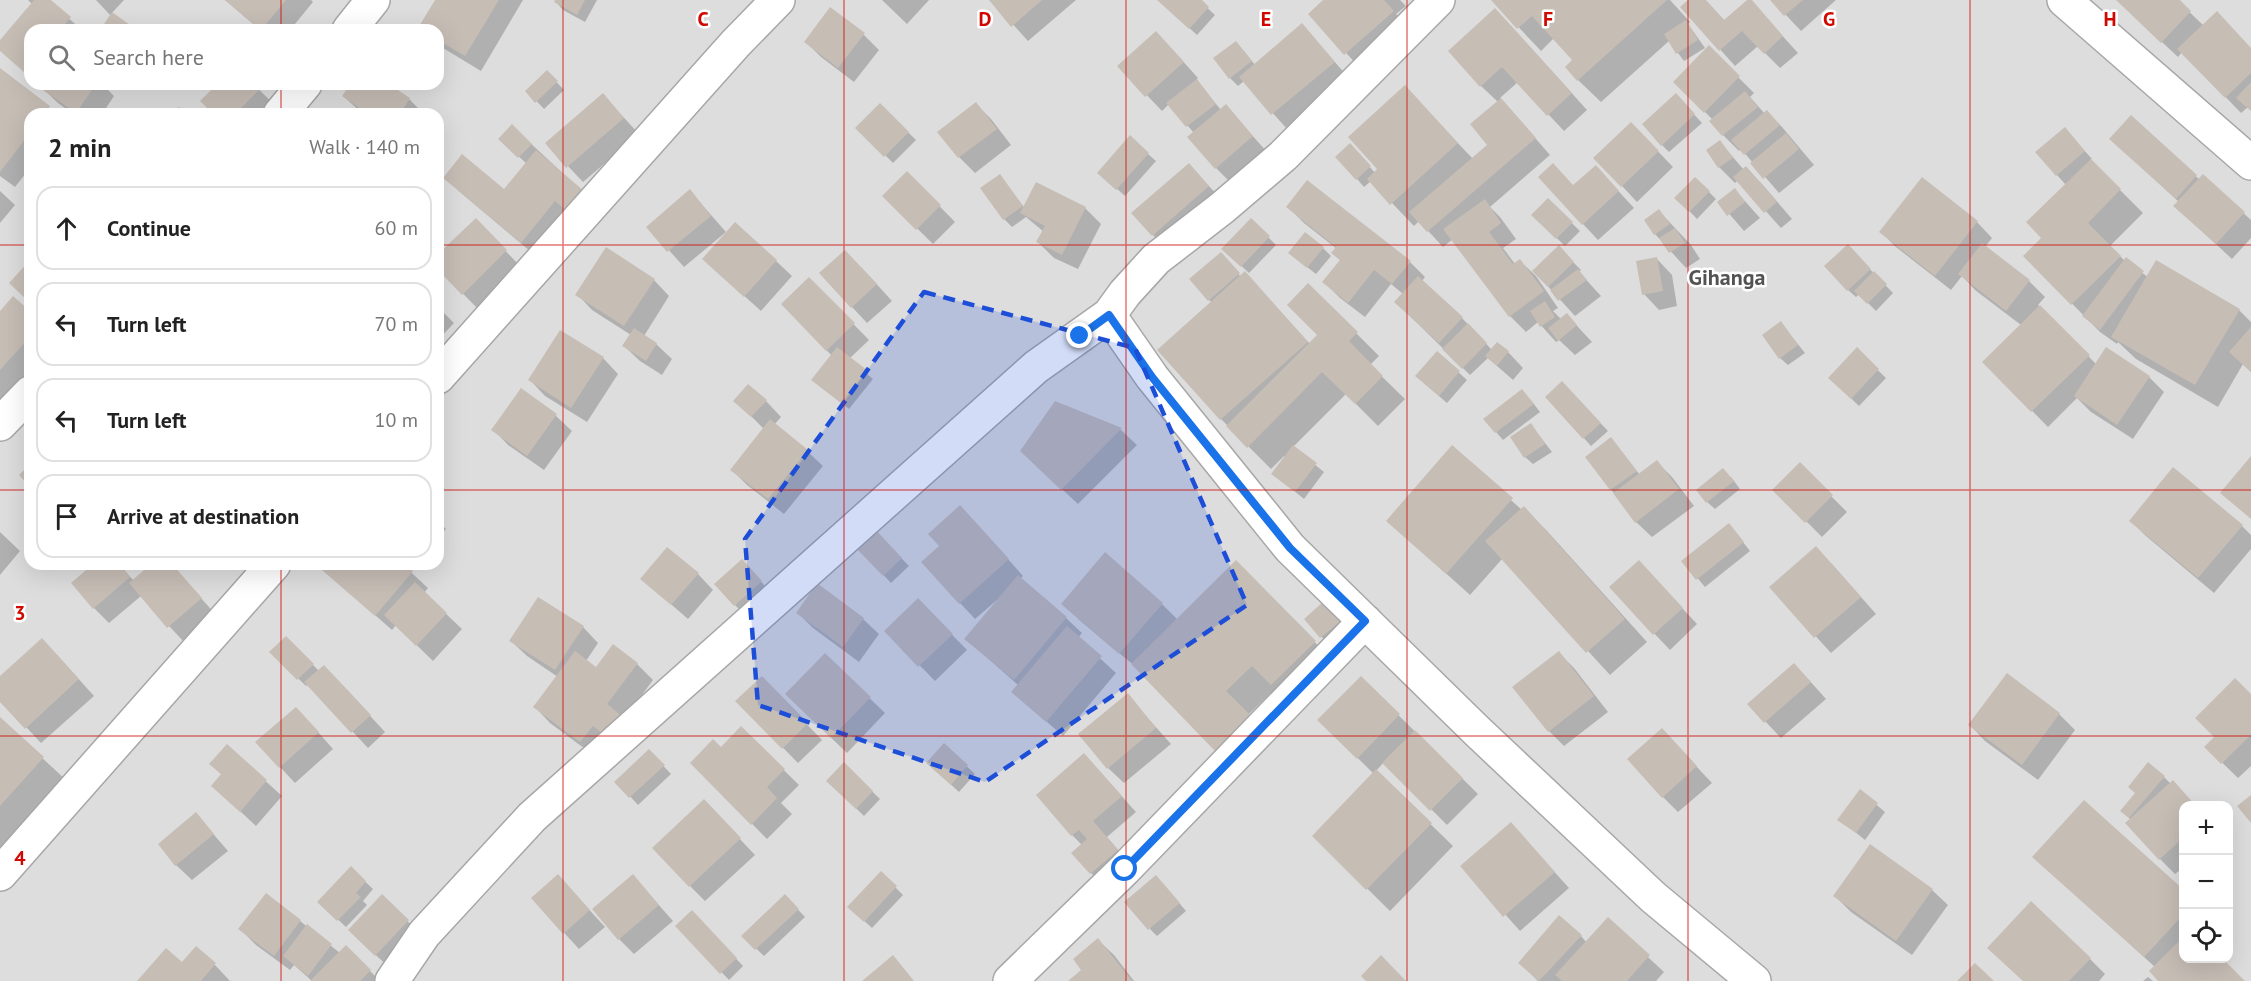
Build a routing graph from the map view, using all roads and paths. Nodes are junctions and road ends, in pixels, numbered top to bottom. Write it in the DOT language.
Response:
graph roads {
  1 [pos="373,0"];
  2 [pos="778,0"];
  3 [pos="1438,0"];
  4 [pos="2064,0"];
  5 [pos="353,24"];
  6 [pos="300,90"];
  7 [pos="285,108"];
  8 [pos="2251,163"];
  9 [pos="1109,315"];
  10 [pos="444,370"];
  11 [pos="24,399"];
  12 [pos="0,424"];
  13 [pos="269,570"];
  14 [pos="1365,621"];
  15 [pos="0,874"];
  16 [pos="392,981"];
  17 [pos="1010,981"];
  18 [pos="1754,981"];
  1 -- 5 [label="street"];
  2 -- 10 [label="street"];
  3 -- 9 [label="street"];
  4 -- 8 [label="street"];
  6 -- 7 [label="street"];
  9 -- 14 [label="street"];
  9 -- 16 [label="street"];
  11 -- 12 [label="street"];
  13 -- 15 [label="street"];
  14 -- 17 [label="street"];
  14 -- 18 [label="street"];
}
